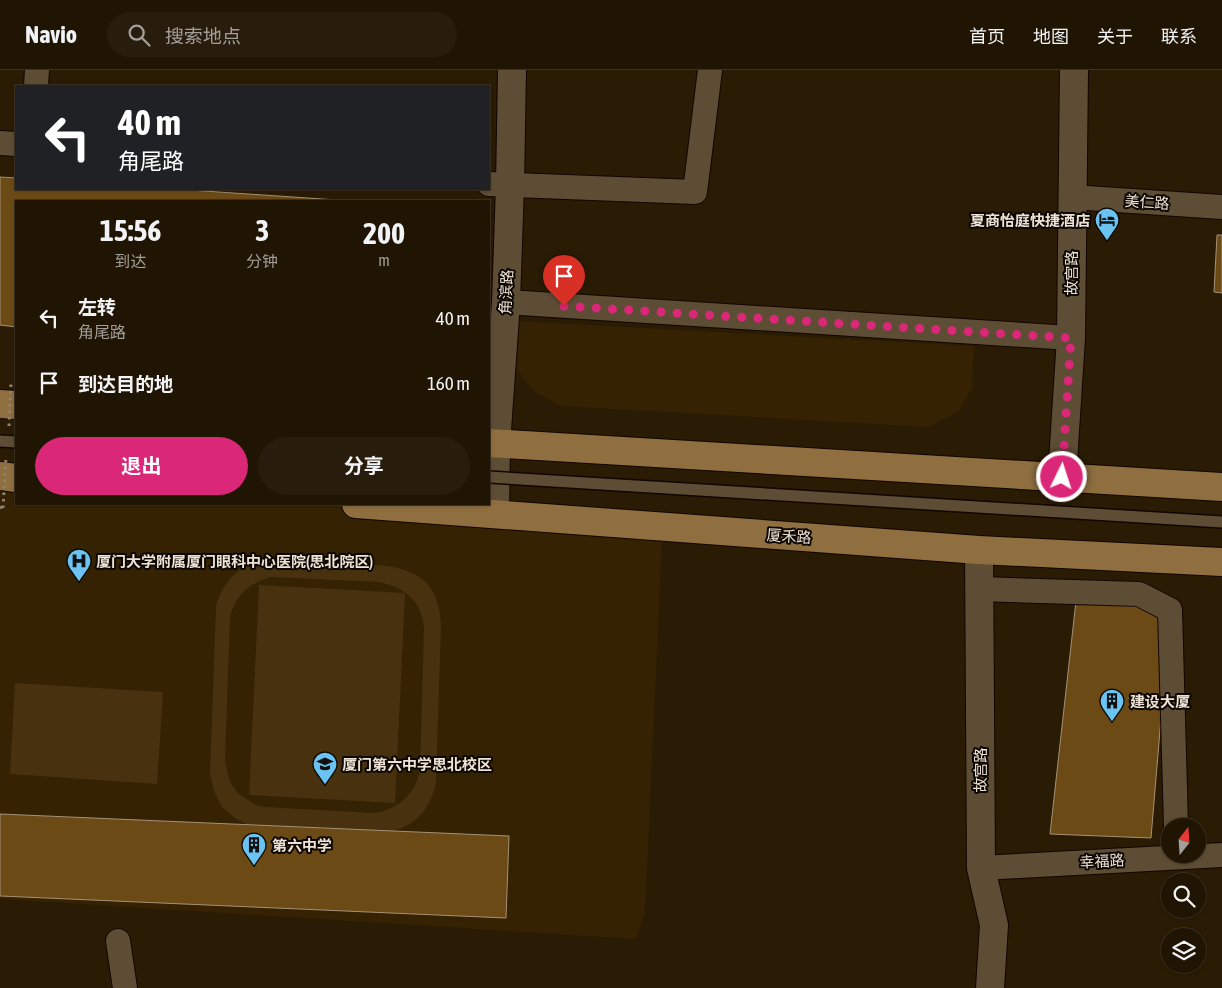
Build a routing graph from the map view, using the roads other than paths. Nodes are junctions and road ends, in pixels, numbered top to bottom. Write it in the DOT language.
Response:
graph roads {
  1 [pos="37,70"];
  2 [pos="512,70"];
  3 [pos="710,70"];
  4 [pos="1074,70"];
  5 [pos="36,85"];
  6 [pos="0,143"];
  7 [pos="15,144"];
  8 [pos="499,185"];
  9 [pos="1072,197"];
  10 [pos="1222,207"];
  11 [pos="506,302"];
  12 [pos="1071,338"];
  13 [pos="0,404"];
  14 [pos="15,405"];
  15 [pos="0,441"];
  16 [pos="15,442"];
  17 [pos="492,443"];
  18 [pos="0,476"];
  19 [pos="490,477"];
  20 [pos="1062,477"];
  21 [pos="15,478"];
  22 [pos="1222,487"];
  23 [pos="370,505"];
  24 [pos="494,514"];
  25 [pos="1222,522"];
  26 [pos="979,550"];
  27 [pos="1222,562"];
  28 [pos="979,589"];
  29 [pos="1176,818"];
  30 [pos="1206,855"];
  31 [pos="1222,855"];
  32 [pos="1161,857"];
  33 [pos="981,868"];
  34 [pos="118,941"];
  35 [pos="125,988"];
  36 [pos="990,988"];
  1 -- 5 [label="street"];
  2 -- 8 [label="street, 角滨路"];
  3 -- 8 [label="street"];
  4 -- 9 [label="street, 故宫路"];
  6 -- 7 [label="street"];
  8 -- 11 [label="street, 角滨路"];
  9 -- 10 [label="street, 美仁路"];
  9 -- 12 [label="street, 故宫路"];
  11 -- 12 [label="street"];
  11 -- 17 [label="street, 角滨路"];
  12 -- 20 [label="street, 故宫路"];
  13 -- 14 [label="main road"];
  15 -- 16 [label="lane, bridge"];
  17 -- 20 [label="main road"];
  17 -- 24 [label="street, 角滨路"];
  18 -- 21 [label="main road"];
  19 -- 25 [label="lane, bridge"];
  20 -- 22 [label="main road"];
  23 -- 24 [label="main road, 厦禾路"];
  24 -- 26 [label="main road, 厦禾路"];
  26 -- 27 [label="main road, 厦禾路"];
  26 -- 28 [label="street, 故宫路"];
  28 -- 29 [label="street"];
  28 -- 33 [label="street, 故宫路"];
  30 -- 31 [label="street, 幸福路"];
  32 -- 33 [label="street, 幸福路"];
  33 -- 36 [label="street, 故宫路"];
  34 -- 35 [label="street"];
}
